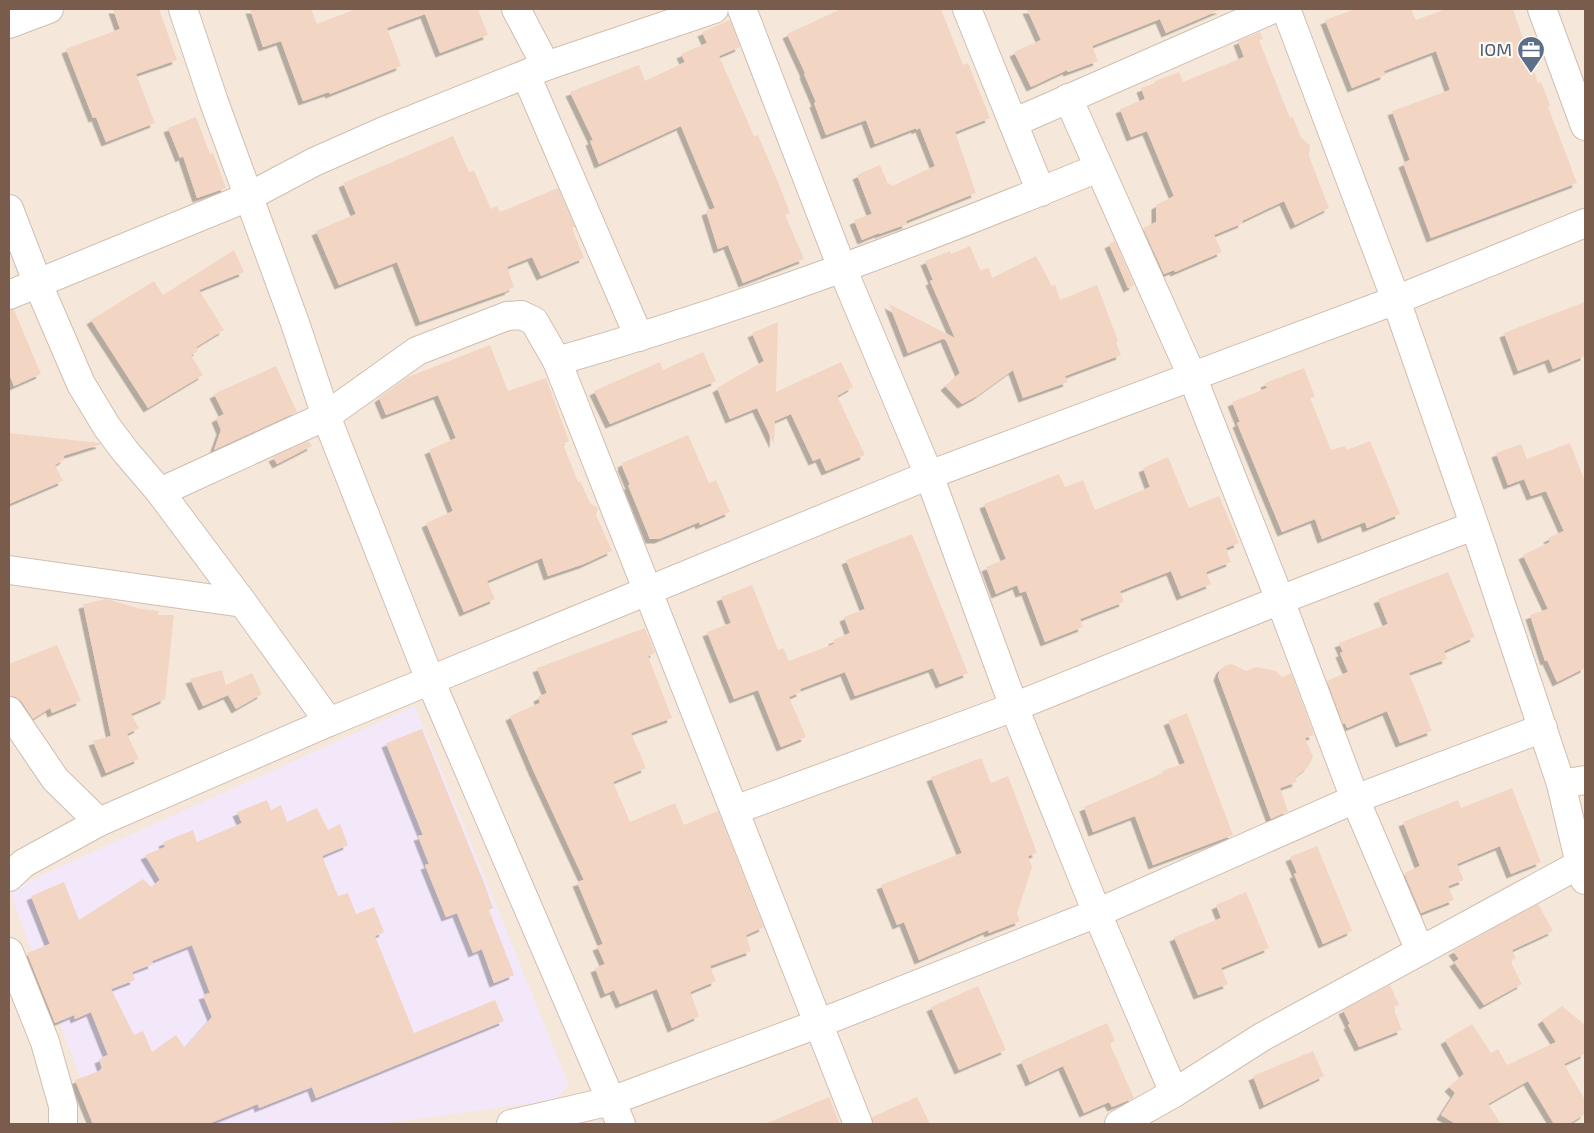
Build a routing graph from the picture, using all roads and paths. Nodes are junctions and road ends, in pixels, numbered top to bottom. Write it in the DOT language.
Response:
graph roads {
  1 [pos="49,9"];
  2 [pos="183,9"];
  3 [pos="516,9"];
  4 [pos="714,9"];
  5 [pos="742,9"];
  6 [pos="967,9"];
  7 [pos="1273,9"];
  8 [pos="1286,9"];
  9 [pos="1542,9"];
  10 [pos="9,24"];
  11 [pos="536,71"];
  12 [pos="1068,98"];
  13 [pos="1013,123"];
  14 [pos="1585,126"];
  15 [pos="1098,168"];
  16 [pos="1041,192"];
  17 [pos="248,197"];
  18 [pos="9,209"];
  19 [pos="1585,223"];
  20 [pos="842,268"];
  21 [pos="38,284"];
  22 [pos="9,295"];
  23 [pos="1396,300"];
  24 [pos="639,338"];
  25 [pos="557,361"];
  26 [pos="1192,376"];
  27 [pos="326,416"];
  28 [pos="929,475"];
  29 [pos="160,492"];
  30 [pos="1473,526"];
  31 [pos="9,570"];
  32 [pos="647,592"];
  33 [pos="1280,600"];
  34 [pos="244,602"];
  35 [pos="430,680"];
  36 [pos="1014,706"];
  37 [pos="9,711"];
  38 [pos="329,722"];
  39 [pos="1543,728"];
  40 [pos="1573,782"];
  41 [pos="1355,799"];
  42 [pos="735,810"];
  43 [pos="98,822"];
  44 [pos="1582,872"];
  45 [pos="9,877"];
  46 [pos="1097,913"];
  47 [pos="1420,951"];
  48 [pos="9,952"];
  49 [pos="820,1023"];
  50 [pos="1174,1094"];
  51 [pos="616,1112"];
  52 [pos="64,1124"];
  53 [pos="511,1124"];
  54 [pos="858,1124"];
  55 [pos="1119,1124"];
  1 -- 10 [label="street"];
  2 -- 17 [label="street"];
  3 -- 11 [label="street"];
  4 -- 11 [label="street"];
  5 -- 20 [label="street"];
  6 -- 13 [label="street"];
  7 -- 12 [label="street"];
  8 -- 23 [label="street"];
  9 -- 14 [label="street"];
  11 -- 17 [label="street"];
  11 -- 24 [label="street"];
  12 -- 13 [label="street"];
  12 -- 15 [label="street"];
  13 -- 16 [label="street"];
  15 -- 16 [label="street"];
  15 -- 26 [label="street"];
  16 -- 20 [label="street"];
  17 -- 21 [label="street"];
  17 -- 27 [label="street"];
  18 -- 21 [label="street"];
  19 -- 23 [label="street"];
  20 -- 24 [label="street"];
  20 -- 28 [label="street"];
  21 -- 22 [label="street"];
  21 -- 29 [label="street"];
  23 -- 26 [label="street"];
  23 -- 30 [label="street"];
  24 -- 25 [label="street"];
  25 -- 27 [label="street"];
  25 -- 32 [label="street"];
  26 -- 28 [label="street"];
  26 -- 33 [label="street"];
  27 -- 29 [label="street"];
  27 -- 35 [label="street"];
  28 -- 32 [label="street"];
  28 -- 36 [label="street"];
  29 -- 34 [label="street"];
  30 -- 33 [label="street"];
  30 -- 39 [label="street"];
  31 -- 34 [label="street"];
  32 -- 35 [label="street"];
  32 -- 42 [label="street"];
  33 -- 36 [label="street"];
  33 -- 41 [label="street"];
  34 -- 38 [label="street"];
  35 -- 38 [label="street"];
  35 -- 51 [label="street"];
  36 -- 42 [label="street"];
  36 -- 46 [label="street"];
  37 -- 43 [label="street"];
  38 -- 43 [label="street"];
  39 -- 40 [label="street"];
  39 -- 41 [label="street"];
  40 -- 44 [label="street"];
  41 -- 46 [label="street"];
  41 -- 47 [label="street"];
  42 -- 49 [label="street"];
  43 -- 45 [label="street"];
  44 -- 47 [label="street"];
  46 -- 49 [label="street"];
  46 -- 50 [label="street"];
  47 -- 50 [label="street"];
  48 -- 52 [label="street"];
  49 -- 51 [label="street"];
  49 -- 54 [label="street"];
  50 -- 55 [label="street"];
  51 -- 53 [label="street"];
}
